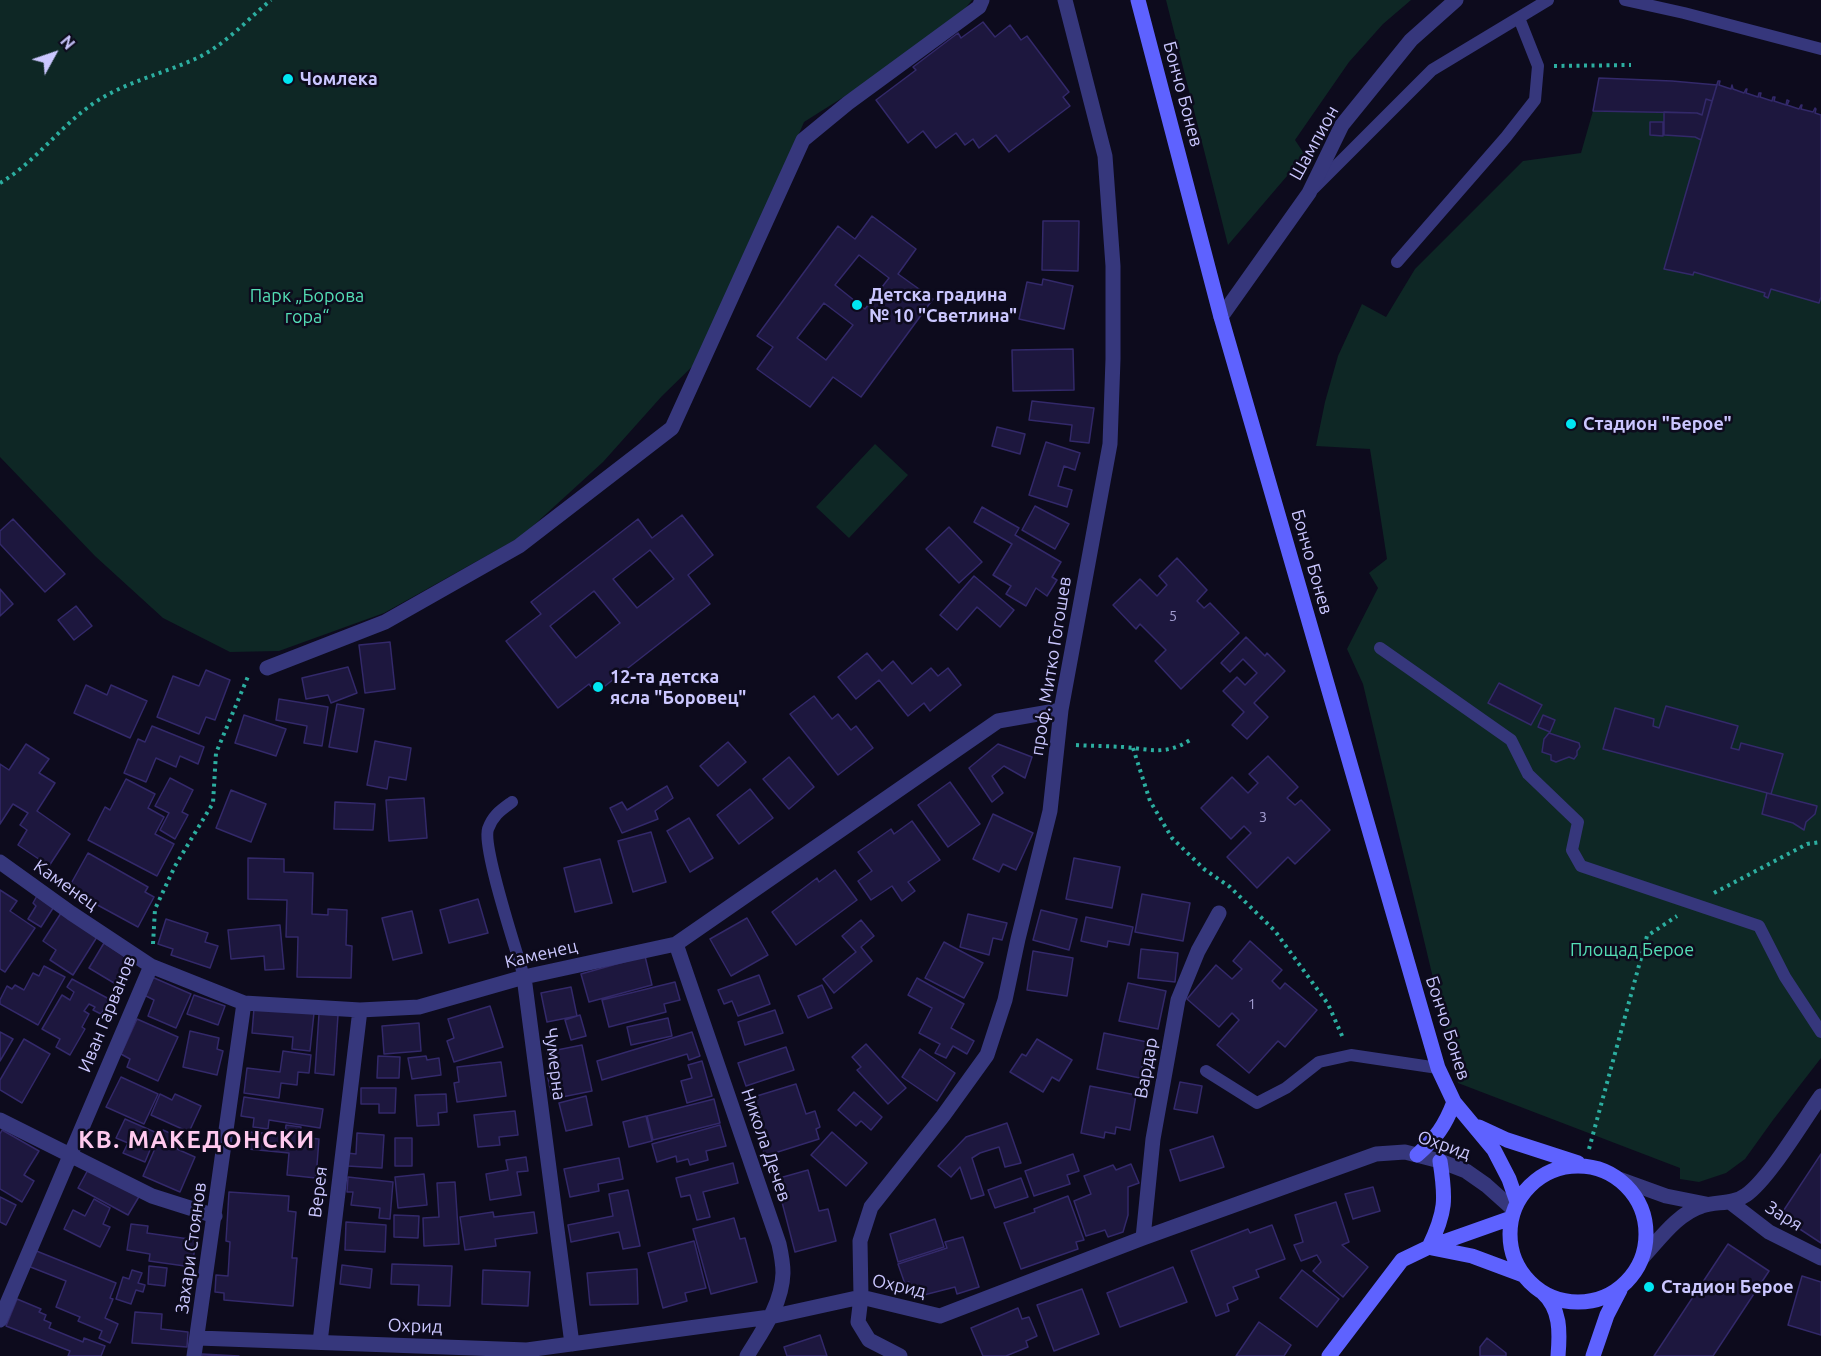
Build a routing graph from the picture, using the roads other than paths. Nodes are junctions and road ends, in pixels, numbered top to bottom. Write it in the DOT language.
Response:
graph roads {
  1 [pos="982,0"];
  2 [pos="1065,0"];
  3 [pos="1138,0"];
  4 [pos="1456,0"];
  5 [pos="1548,0"];
  6 [pos="1625,0"];
  7 [pos="1519,18"];
  8 [pos="1821,49"];
  9 [pos="1309,193"];
  10 [pos="1397,262"];
  11 [pos="1221,317"];
  12 [pos="1380,648"];
  13 [pos="267,668"];
  14 [pos="1061,710"];
  15 [pos="512,802"];
  16 [pos="0,862"];
  17 [pos="1219,913"];
  18 [pos="676,944"];
  19 [pos="151,966"];
  20 [pos="524,977"];
  21 [pos="244,1003"];
  22 [pos="360,1010"];
  23 [pos="1821,1032"];
  24 [pos="1438,1068"];
  25 [pos="1206,1071"];
  26 [pos="1821,1096"];
  27 [pos="1454,1102"];
  28 [pos="0,1120"];
  29 [pos="1474,1125"];
  30 [pos="1417,1155"];
  31 [pos="69,1156"];
  32 [pos="1440,1161"];
  33 [pos="1584,1166"];
  34 [pos="1619,1179"];
  35 [pos="1730,1202"];
  36 [pos="1709,1205"];
  37 [pos="1514,1210"];
  38 [pos="215,1216"];
  39 [pos="1143,1238"];
  40 [pos="1429,1247"];
  41 [pos="1643,1257"];
  42 [pos="1821,1258"];
  43 [pos="1523,1275"];
  44 [pos="1623,1286"];
  45 [pos="1542,1292"];
  46 [pos="861,1297"];
  47 [pos="770,1317"];
  48 [pos="0,1320"];
  49 [pos="198,1338"];
  50 [pos="320,1342"];
  51 [pos="572,1344"];
  52 [pos="525,1353"];
  53 [pos="194,1356"];
  54 [pos="747,1356"];
  55 [pos="900,1356"];
  56 [pos="1329,1356"];
  57 [pos="1558,1356"];
  58 [pos="1593,1356"];
  1 -- 13 [label="street"];
  2 -- 14 [label="street, проф. Митко Гогошев"];
  3 -- 11 [label="street, Бончо Бонев"];
  4 -- 9 [label="street, Шампион"];
  5 -- 7 [label="lane"];
  6 -- 8 [label="lane"];
  7 -- 9 [label="lane"];
  7 -- 10 [label="lane"];
  9 -- 11 [label="street, Шампион"];
  11 -- 24 [label="street, Бончо Бонев"];
  12 -- 23 [label="lane"];
  14 -- 18 [label="street, Каменец"];
  14 -- 46 [label="street, проф. Митко Гогошев"];
  15 -- 20 [label="lane, Чумерна"];
  16 -- 19 [label="street, Каменец"];
  17 -- 39 [label="street, Вардар"];
  18 -- 20 [label="street, Каменец"];
  18 -- 47 [label="street, Никола Дечев"];
  19 -- 21 [label="street, Каменец"];
  19 -- 31 [label="street, Иван Гарванов"];
  20 -- 22 [label="street, Каменец"];
  20 -- 51 [label="street, Чумерна"];
  21 -- 22 [label="street, Каменец"];
  21 -- 38 [label="street, Захари Стоянов"];
  22 -- 50 [label="street, Верея"];
  24 -- 25 [label="lane"];
  24 -- 27 [label="street, Бончо Бонев"];
  26 -- 35 [label="street"];
  27 -- 29 [label="street, Бончо Бонев"];
  27 -- 30 [label="street"];
  28 -- 31 [label="street"];
  29 -- 33 [label="street, Бончо Бонев"];
  29 -- 37 [label="street, Бончо Бонев"];
  30 -- 32 [label="street, Охрид"];
  30 -- 39 [label="street, Охрид"];
  31 -- 38 [label="street"];
  31 -- 48 [label="street, Иван Гарванов"];
  32 -- 37 [label="street, Охрид"];
  32 -- 40 [label="street"];
  33 -- 34 [label="street"];
  33 -- 37 [label="street"];
  34 -- 36 [label="street"];
  34 -- 41 [label="street"];
  35 -- 36 [label="street"];
  35 -- 42 [label="street, Заря"];
  36 -- 41 [label="street"];
  37 -- 40 [label="street"];
  37 -- 43 [label="street"];
  38 -- 49 [label="street, Захари Стоянов"];
  39 -- 46 [label="street, Охрид"];
  40 -- 43 [label="street"];
  40 -- 56 [label="street"];
  41 -- 44 [label="street"];
  43 -- 45 [label="street"];
  44 -- 45 [label="street"];
  44 -- 58 [label="street"];
  45 -- 57 [label="street"];
  46 -- 47 [label="street, Охрид"];
  46 -- 55 [label="street, проф. Митко Гогошев"];
  47 -- 51 [label="street, Охрид"];
  47 -- 54 [label="street, Никола Дечев"];
  49 -- 50 [label="street, Охрид"];
  49 -- 53 [label="street, Захари Стоянов"];
  50 -- 52 [label="street, Охрид"];
  51 -- 52 [label="street, Охрид"];
}
